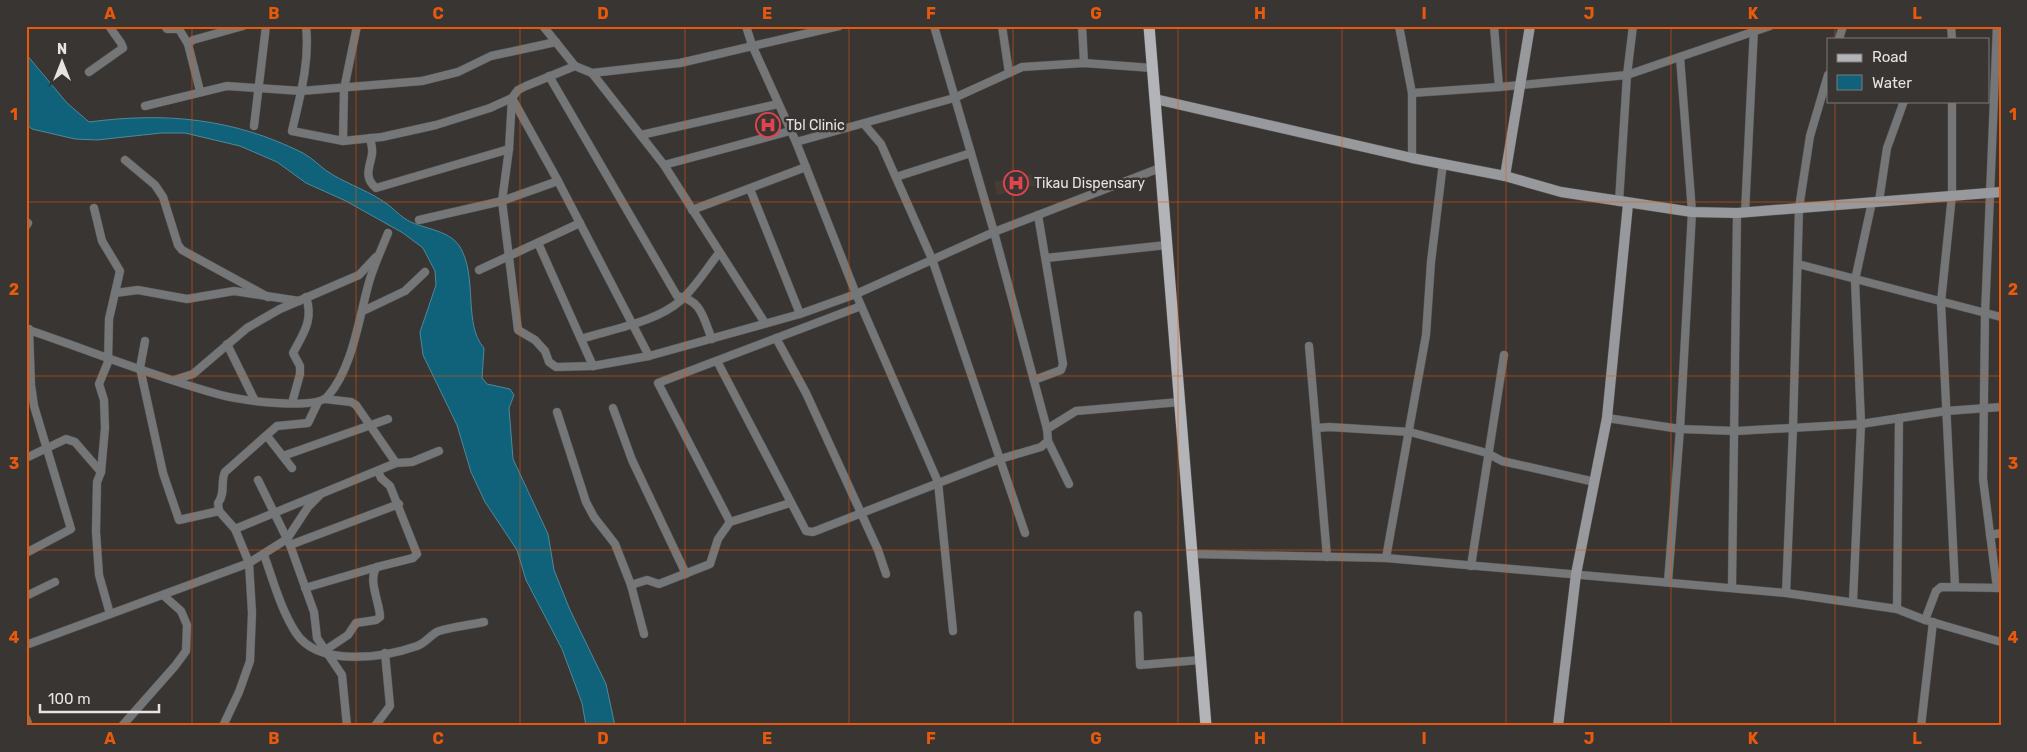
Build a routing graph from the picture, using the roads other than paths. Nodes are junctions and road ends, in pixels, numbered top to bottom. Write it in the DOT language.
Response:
graph roads {
  1 [pos="109,26"];
  2 [pos="165,26"];
  3 [pos="243,26"];
  4 [pos="266,26"];
  5 [pos="306,26"];
  6 [pos="357,26"];
  7 [pos="543,26"];
  8 [pos="746,26"];
  9 [pos="839,26"];
  10 [pos="934,26"];
  11 [pos="1002,26"];
  12 [pos="1082,26"];
  13 [pos="1150,26"];
  14 [pos="1399,26"];
  15 [pos="1494,26"];
  16 [pos="1530,26"];
  17 [pos="1633,26"];
  18 [pos="1770,26"];
  19 [pos="1843,26"];
  20 [pos="1997,26"];
  21 [pos="1754,29"];
  22 [pos="1839,38"];
  23 [pos="556,42"];
  24 [pos="188,44"];
  25 [pos="752,45"];
  26 [pos="1680,57"];
  27 [pos="1084,63"];
  28 [pos="574,66"];
  29 [pos="1152,68"];
  30 [pos="89,72"];
  31 [pos="592,73"];
  32 [pos="1009,73"];
  33 [pos="1627,75"];
  34 [pos="549,76"];
  35 [pos="1827,77"];
  36 [pos="1520,85"];
  37 [pos="1499,87"];
  38 [pos="258,88"];
  39 [pos="344,89"];
  40 [pos="200,91"];
  41 [pos="301,91"];
  42 [pos="1412,93"];
  43 [pos="512,98"];
  44 [pos="954,98"];
  45 [pos="1155,100"];
  46 [pos="1904,102"];
  47 [pos="1952,102"];
  48 [pos="778,104"];
  49 [pos="145,106"];
  50 [pos="864,124"];
  51 [pos="254,126"];
  52 [pos="790,131"];
  53 [pos="641,135"];
  54 [pos="370,138"];
  55 [pos="343,141"];
  56 [pos="796,142"];
  57 [pos="509,149"];
  58 [pos="970,153"];
  59 [pos="1412,158"];
  60 [pos="125,160"];
  61 [pos="1443,163"];
  62 [pos="664,164"];
  63 [pos="806,167"];
  64 [pos="1160,168"];
  65 [pos="1505,176"];
  66 [pos="896,177"];
  67 [pos="558,180"];
  68 [pos="750,189"];
  69 [pos="1996,192"];
  70 [pos="1952,195"];
  71 [pos="502,201"];
  72 [pos="1875,202"];
  73 [pos="1624,203"];
  74 [pos="94,208"];
  75 [pos="1799,208"];
  76 [pos="692,210"];
  77 [pos="1692,212"];
  78 [pos="1741,213"];
  79 [pos="1038,215"];
  80 [pos="419,220"];
  81 [pos="580,223"];
  82 [pos="994,232"];
  83 [pos="388,233"];
  84 [pos="538,243"];
  85 [pos="1167,246"];
  86 [pos="380,252"];
  87 [pos="719,253"];
  88 [pos="510,257"];
  89 [pos="1046,258"];
  90 [pos="932,259"];
  91 [pos="1798,264"];
  92 [pos="479,270"];
  93 [pos="425,272"];
  94 [pos="1855,280"];
  95 [pos="115,293"];
  96 [pos="856,294"];
  97 [pos="268,297"];
  98 [pos="684,297"];
  99 [pos="302,299"];
  100 [pos="1941,302"];
  101 [pos="861,306"];
  102 [pos="363,312"];
  103 [pos="800,314"];
  104 [pos="1985,315"];
  105 [pos="2001,317"];
  106 [pos="632,323"];
  107 [pos="765,323"];
  108 [pos="28,329"];
  109 [pos="776,338"];
  110 [pos="581,339"];
  111 [pos="712,339"];
  112 [pos="145,341"];
  113 [pos="227,344"];
  114 [pos="1310,346"];
  115 [pos="1504,355"];
  116 [pos="649,356"];
  117 [pos="108,357"];
  118 [pos="717,361"];
  119 [pos="593,366"];
  120 [pos="140,368"];
  121 [pos="174,380"];
  122 [pos="1034,380"];
  123 [pos="254,399"];
  124 [pos="322,400"];
  125 [pos="1180,402"];
  126 [pos="292,403"];
  127 [pos="2001,407"];
  128 [pos="613,408"];
  129 [pos="1984,408"];
  130 [pos="1946,411"];
  131 [pos="557,412"];
  132 [pos="1607,418"];
  133 [pos="1899,418"];
  134 [pos="388,419"];
  135 [pos="1861,424"];
  136 [pos="369,425"];
  137 [pos="1317,428"];
  138 [pos="1793,428"];
  139 [pos="1680,429"];
  140 [pos="1047,430"];
  141 [pos="1736,431"];
  142 [pos="1410,432"];
  143 [pos="267,436"];
  144 [pos="1048,441"];
  145 [pos="46,447"];
  146 [pos="439,451"];
  147 [pos="1487,453"];
  148 [pos="283,456"];
  149 [pos="26,458"];
  150 [pos="1000,459"];
  151 [pos="396,463"];
  152 [pos="292,468"];
  153 [pos="378,471"];
  154 [pos="101,472"];
  155 [pos="258,480"];
  156 [pos="938,482"];
  157 [pos="1595,482"];
  158 [pos="1069,484"];
  159 [pos="319,496"];
  160 [pos="790,503"];
  161 [pos="399,504"];
  162 [pos="219,510"];
  163 [pos="861,512"];
  164 [pos="273,514"];
  165 [pos="730,522"];
  166 [pos="235,529"];
  167 [pos="1025,533"];
  168 [pos="2001,533"];
  169 [pos="1990,535"];
  170 [pos="289,542"];
  171 [pos="26,553"];
  172 [pos="1193,554"];
  173 [pos="264,555"];
  174 [pos="1327,557"];
  175 [pos="1386,558"];
  176 [pos="249,563"];
  177 [pos="1471,566"];
  178 [pos="376,567"];
  179 [pos="686,574"];
  180 [pos="886,574"];
  181 [pos="1576,574"];
  182 [pos="56,582"];
  183 [pos="1668,582"];
  184 [pos="631,585"];
  185 [pos="1955,586"];
  186 [pos="1732,587"];
  187 [pos="305,588"];
  188 [pos="1999,588"];
  189 [pos="1786,592"];
  190 [pos="163,594"];
  191 [pos="26,596"];
  192 [pos="1854,602"];
  193 [pos="1897,609"];
  194 [pos="110,614"];
  195 [pos="1138,615"];
  196 [pos="1929,621"];
  197 [pos="484,622"];
  198 [pos="954,632"];
  199 [pos="644,634"];
  200 [pos="2001,642"];
  201 [pos="26,645"];
  202 [pos="325,652"];
  203 [pos="385,653"];
  204 [pos="1200,660"];
  205 [pos="26,718"];
  206 [pos="125,724"];
  207 [pos="29,726"];
  208 [pos="223,726"];
  209 [pos="347,726"];
  210 [pos="375,726"];
  211 [pos="1206,726"];
  212 [pos="1558,726"];
  213 [pos="1921,726"];
  1 -- 30 [label="street"];
  2 -- 24 [label="street"];
  3 -- 24 [label="street"];
  4 -- 38 [label="street"];
  5 -- 41 [label="street"];
  6 -- 39 [label="street"];
  7 -- 23 [label="street"];
  8 -- 25 [label="street"];
  9 -- 25 [label="street"];
  10 -- 44 [label="street"];
  11 -- 32 [label="street"];
  12 -- 27 [label="street"];
  13 -- 29 [label="main road"];
  14 -- 42 [label="street"];
  15 -- 37 [label="street"];
  16 -- 36 [label="street"];
  17 -- 33 [label="street"];
  18 -- 21 [label="street"];
  19 -- 22 [label="street"];
  20 -- 69 [label="street"];
  21 -- 26 [label="street"];
  21 -- 78 [label="street"];
  23 -- 28 [label="street"];
  23 -- 39 [label="street"];
  24 -- 40 [label="street"];
  25 -- 31 [label="street"];
  25 -- 48 [label="street"];
  26 -- 33 [label="street"];
  26 -- 77 [label="street"];
  27 -- 29 [label="street"];
  27 -- 32 [label="street"];
  28 -- 31 [label="street"];
  28 -- 34 [label="street"];
  29 -- 45 [label="main road"];
  31 -- 53 [label="street"];
  32 -- 44 [label="street"];
  33 -- 36 [label="street"];
  33 -- 73 [label="street"];
  34 -- 43 [label="street"];
  34 -- 98 [label="street"];
  35 -- 75 [label="street"];
  36 -- 37 [label="street"];
  36 -- 65 [label="street"];
  37 -- 42 [label="street"];
  38 -- 40 [label="street"];
  38 -- 41 [label="street"];
  38 -- 51 [label="street"];
  39 -- 41 [label="street"];
  39 -- 55 [label="street"];
  40 -- 49 [label="street"];
  41 -- 55 [label="street"];
  42 -- 59 [label="street"];
  43 -- 54 [label="street"];
  43 -- 57 [label="street"];
  43 -- 67 [label="street"];
  44 -- 50 [label="street"];
  44 -- 58 [label="street"];
  45 -- 59 [label="street"];
  45 -- 64 [label="main road"];
  46 -- 72 [label="street"];
  47 -- 70 [label="street"];
  48 -- 52 [label="street"];
  48 -- 53 [label="street"];
  50 -- 56 [label="street"];
  50 -- 66 [label="street"];
  52 -- 56 [label="street"];
  52 -- 62 [label="street"];
  53 -- 62 [label="street"];
  54 -- 55 [label="street"];
  54 -- 57 [label="street"];
  56 -- 63 [label="street"];
  57 -- 71 [label="street"];
  58 -- 66 [label="street"];
  58 -- 82 [label="street"];
  59 -- 61 [label="street"];
  60 -- 97 [label="street"];
  61 -- 65 [label="street"];
  61 -- 142 [label="street"];
  62 -- 76 [label="street"];
  63 -- 68 [label="street"];
  63 -- 96 [label="street"];
  64 -- 79 [label="street"];
  64 -- 85 [label="main road"];
  65 -- 73 [label="street"];
  66 -- 90 [label="street"];
  67 -- 71 [label="street"];
  67 -- 81 [label="street"];
  68 -- 76 [label="street"];
  68 -- 103 [label="street"];
  69 -- 70 [label="street"];
  69 -- 104 [label="street"];
  70 -- 72 [label="street"];
  70 -- 100 [label="street"];
  71 -- 80 [label="street"];
  71 -- 88 [label="street"];
  72 -- 75 [label="street"];
  72 -- 94 [label="street"];
  73 -- 77 [label="street"];
  73 -- 132 [label="street"];
  74 -- 95 [label="street"];
  75 -- 78 [label="street"];
  75 -- 91 [label="street"];
  76 -- 87 [label="street"];
  77 -- 78 [label="street"];
  77 -- 139 [label="street"];
  78 -- 141 [label="street"];
  79 -- 82 [label="street"];
  79 -- 89 [label="street"];
  81 -- 84 [label="street"];
  81 -- 106 [label="street"];
  82 -- 90 [label="street"];
  82 -- 122 [label="street"];
  83 -- 86 [label="street"];
  84 -- 88 [label="street"];
  84 -- 110 [label="street"];
  85 -- 89 [label="street"];
  85 -- 125 [label="main road"];
  86 -- 99 [label="street"];
  86 -- 102 [label="street"];
  87 -- 98 [label="street"];
  87 -- 107 [label="street"];
  88 -- 92 [label="street"];
  88 -- 119 [label="street"];
  89 -- 122 [label="street"];
  90 -- 96 [label="street"];
  90 -- 150 [label="street"];
  91 -- 94 [label="street"];
  91 -- 138 [label="street"];
  93 -- 102 [label="street"];
  94 -- 100 [label="street"];
  94 -- 135 [label="street"];
  95 -- 97 [label="street"];
  95 -- 117 [label="street"];
  96 -- 101 [label="street"];
  96 -- 103 [label="street"];
  97 -- 99 [label="street"];
  98 -- 106 [label="street"];
  98 -- 111 [label="street"];
  99 -- 113 [label="street"];
  99 -- 126 [label="street"];
  100 -- 104 [label="street"];
  100 -- 130 [label="street"];
  101 -- 109 [label="street"];
  101 -- 156 [label="street"];
  102 -- 124 [label="street"];
  103 -- 107 [label="street"];
  104 -- 105 [label="street"];
  104 -- 129 [label="street"];
  106 -- 110 [label="street"];
  106 -- 116 [label="street"];
  107 -- 111 [label="street"];
  108 -- 117 [label="street"];
  108 -- 145 [label="street"];
  109 -- 118 [label="street"];
  109 -- 163 [label="street"];
  110 -- 119 [label="street"];
  111 -- 116 [label="street"];
  112 -- 120 [label="street"];
  113 -- 121 [label="street"];
  113 -- 123 [label="street"];
  114 -- 137 [label="street"];
  115 -- 147 [label="street"];
  116 -- 119 [label="street"];
  117 -- 120 [label="street"];
  117 -- 154 [label="street"];
  118 -- 160 [label="street"];
  118 -- 165 [label="street"];
  120 -- 121 [label="street"];
  120 -- 162 [label="street"];
  121 -- 123 [label="street"];
  122 -- 140 [label="street"];
  123 -- 126 [label="street"];
  124 -- 126 [label="street"];
  124 -- 136 [label="street"];
  124 -- 143 [label="street"];
  125 -- 140 [label="street"];
  125 -- 172 [label="main road"];
  127 -- 129 [label="street"];
  128 -- 179 [label="street"];
  129 -- 130 [label="street"];
  129 -- 169 [label="street"];
  130 -- 133 [label="street"];
  130 -- 185 [label="street"];
  131 -- 184 [label="street"];
  132 -- 139 [label="street"];
  132 -- 157 [label="street"];
  133 -- 135 [label="street"];
  133 -- 193 [label="street"];
  134 -- 136 [label="street"];
  135 -- 138 [label="street"];
  135 -- 192 [label="street"];
  136 -- 148 [label="street"];
  136 -- 151 [label="street"];
  137 -- 142 [label="street"];
  137 -- 174 [label="street"];
  138 -- 141 [label="street"];
  138 -- 189 [label="street"];
  139 -- 141 [label="street"];
  139 -- 183 [label="street"];
  140 -- 144 [label="street"];
  141 -- 186 [label="street"];
  142 -- 147 [label="street"];
  142 -- 175 [label="street"];
  143 -- 148 [label="street"];
  143 -- 162 [label="street"];
  144 -- 150 [label="street"];
  144 -- 158 [label="street"];
  145 -- 149 [label="street"];
  145 -- 154 [label="street"];
  145 -- 171 [label="street"];
  146 -- 151 [label="street"];
  147 -- 157 [label="street"];
  147 -- 177 [label="street"];
  148 -- 152 [label="street"];
  150 -- 156 [label="street"];
  150 -- 167 [label="street"];
  151 -- 153 [label="street"];
  153 -- 159 [label="street"];
  153 -- 161 [label="street"];
  154 -- 194 [label="street"];
  155 -- 164 [label="street"];
  156 -- 163 [label="street"];
  156 -- 198 [label="street"];
  157 -- 181 [label="street"];
  159 -- 164 [label="street"];
  159 -- 170 [label="street"];
  160 -- 163 [label="street"];
  160 -- 165 [label="street"];
  161 -- 170 [label="street"];
  161 -- 178 [label="street"];
  162 -- 166 [label="street"];
  163 -- 180 [label="street"];
  164 -- 166 [label="street"];
  164 -- 170 [label="street"];
  165 -- 179 [label="street"];
  166 -- 176 [label="street"];
  168 -- 169 [label="street"];
  169 -- 188 [label="street"];
  170 -- 173 [label="street"];
  170 -- 187 [label="street"];
  172 -- 174 [label="street"];
  172 -- 204 [label="main road"];
  173 -- 176 [label="street"];
  173 -- 202 [label="street"];
  174 -- 175 [label="street"];
  175 -- 177 [label="street"];
  176 -- 190 [label="street"];
  176 -- 208 [label="street"];
  177 -- 181 [label="street"];
  178 -- 187 [label="street"];
  178 -- 202 [label="street"];
  179 -- 184 [label="street"];
  181 -- 183 [label="street"];
  181 -- 212 [label="street"];
  182 -- 191 [label="street"];
  183 -- 186 [label="street"];
  184 -- 199 [label="street"];
  185 -- 188 [label="street"];
  185 -- 196 [label="street"];
  186 -- 189 [label="street"];
  187 -- 202 [label="street"];
  189 -- 192 [label="street"];
  190 -- 194 [label="street"];
  190 -- 206 [label="street"];
  192 -- 193 [label="street"];
  193 -- 196 [label="street"];
  194 -- 201 [label="street"];
  195 -- 204 [label="street"];
  196 -- 200 [label="street"];
  196 -- 213 [label="street"];
  197 -- 203 [label="street"];
  202 -- 203 [label="street"];
  202 -- 209 [label="street"];
  203 -- 210 [label="street"];
  204 -- 211 [label="main road"];
  205 -- 207 [label="street"];
}
